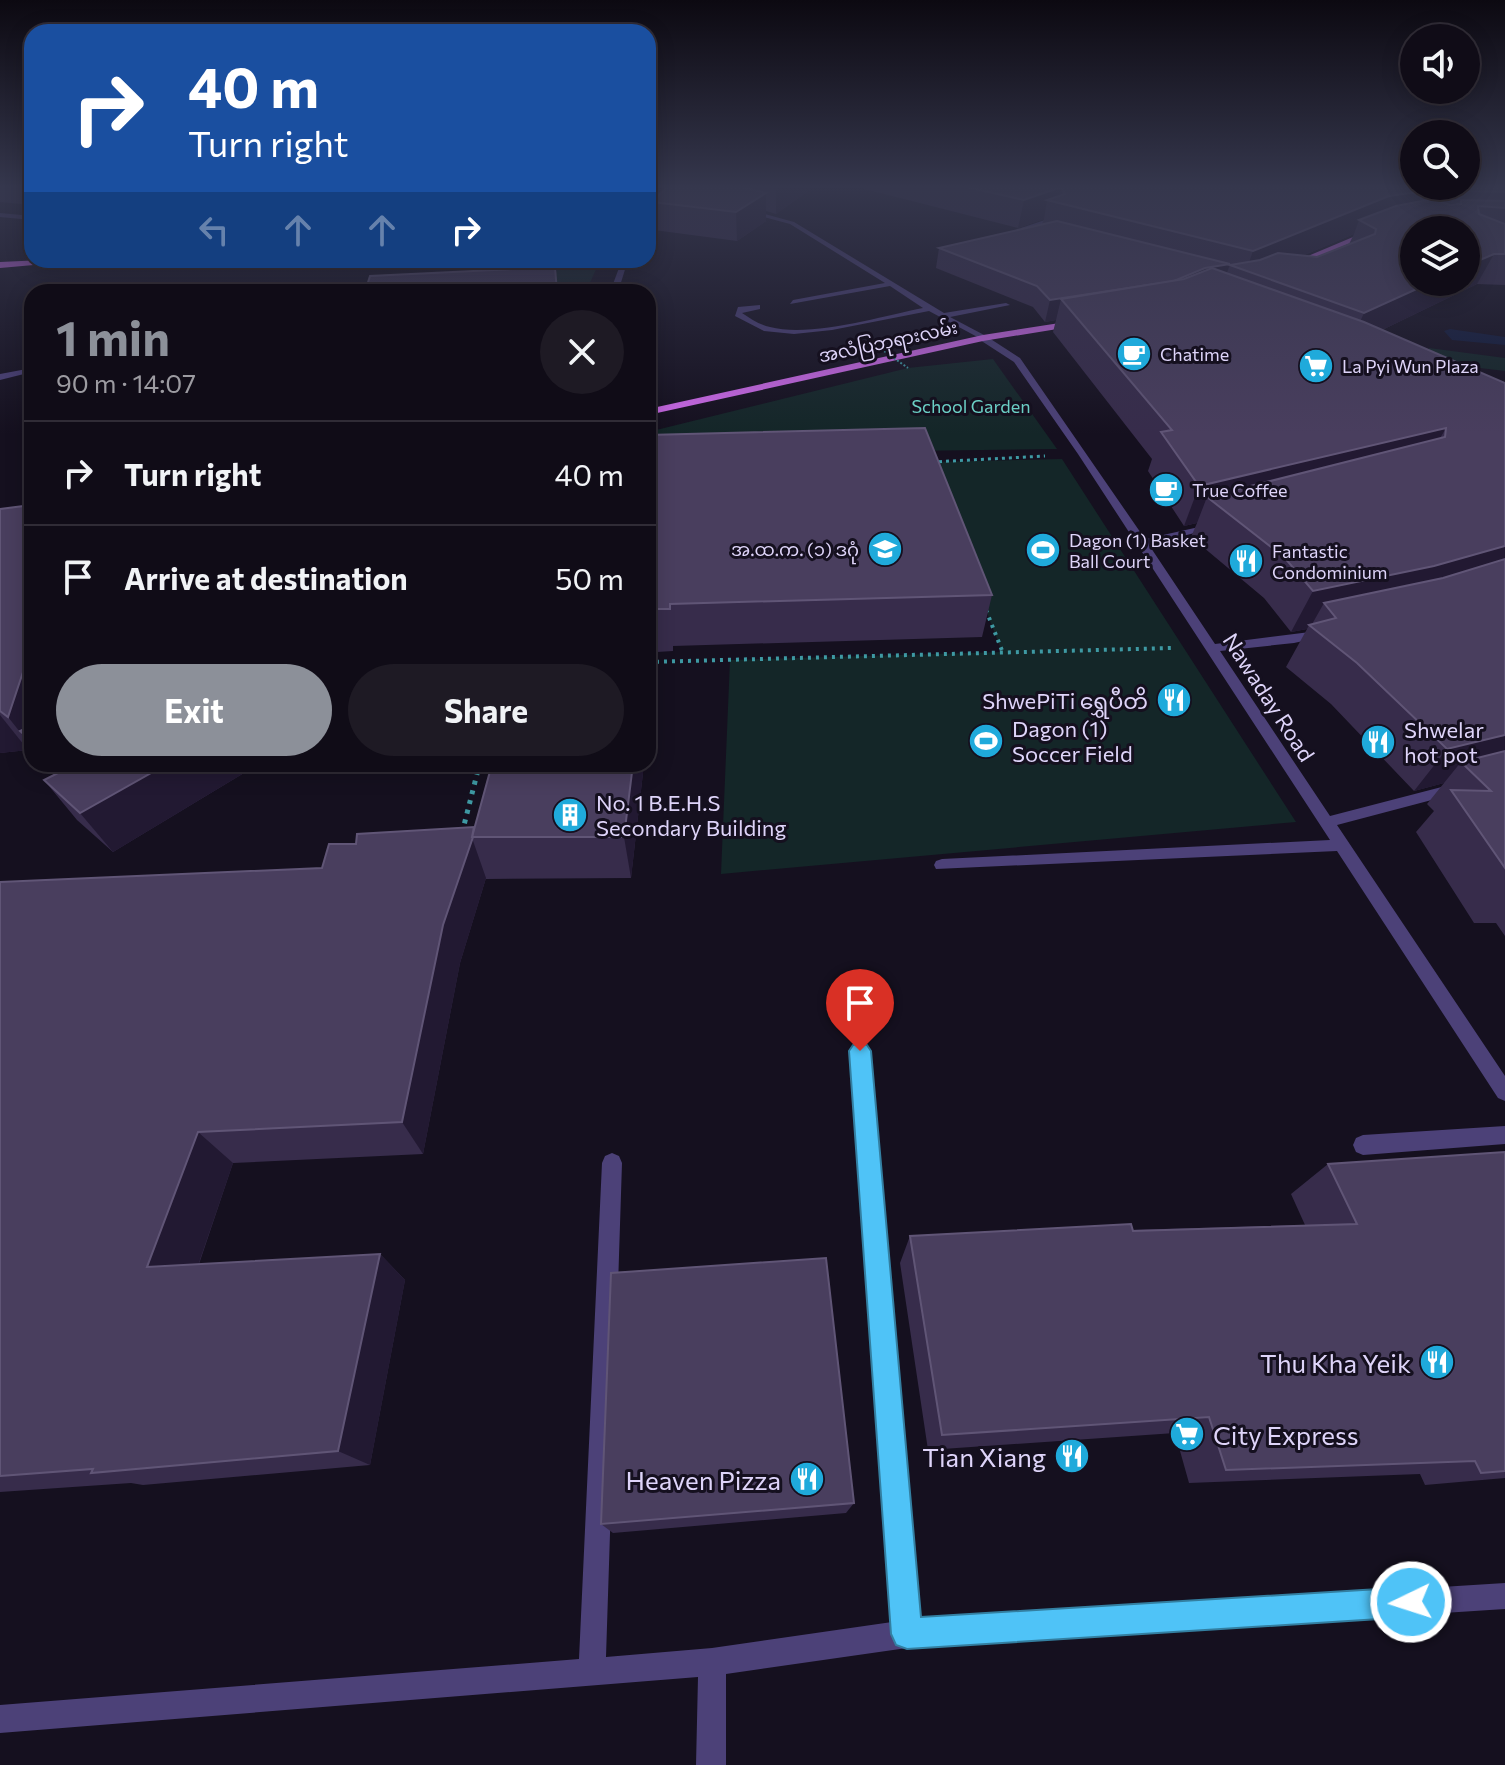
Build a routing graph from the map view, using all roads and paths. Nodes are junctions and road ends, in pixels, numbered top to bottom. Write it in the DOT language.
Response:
graph roads {
  1 [pos="868,269"];
  2 [pos="1282,269"];
  3 [pos="1271,274"];
  4 [pos="892,284"];
  5 [pos="793,302"];
  6 [pos="1006,305"];
  7 [pos="757,307"];
  8 [pos="930,309"];
  9 [pos="942,316"];
  10 [pos="1086,322"];
  11 [pos="983,338"];
  12 [pos="884,351"];
  13 [pos="908,368"];
  14 [pos="24,372"];
  15 [pos="0,377"];
  16 [pos="656,410"];
  17 [pos="1083,454"];
  18 [pos="929,462"];
  19 [pos="1219,523"];
  20 [pos="1142,543"];
  21 [pos="986,610"];
  22 [pos="1338,630"];
  23 [pos="1213,648"];
  24 [pos="1003,653"];
  25 [pos="656,662"];
  26 [pos="478,772"];
  27 [pos="1475,783"];
  28 [pos="1327,822"];
  29 [pos="460,839"];
  30 [pos="1342,845"];
  31 [pos="942,865"];
  32 [pos="860,1051"];
  33 [pos="1505,1092"];
  34 [pos="1505,1135"];
  35 [pos="1363,1145"];
  36 [pos="612,1163"];
  37 [pos="1505,1596"];
  38 [pos="907,1634"];
  39 [pos="712,1662"];
  40 [pos="592,1672"];
  41 [pos="0,1719"];
  42 [pos="711,1765"];
  1 -- 4 [label="street, Nawaday Road"];
  2 -- 3 [label="main road"];
  4 -- 5 [label="street"];
  4 -- 8 [label="street, Nawaday Road"];
  6 -- 9 [label="street"];
  7 -- 8 [label="street"];
  8 -- 9 [label="street, Nawaday Road"];
  9 -- 11 [label="street, Nawaday Road"];
  10 -- 11 [label="main road, အလံပြဘုရားလမ်း"];
  11 -- 16 [label="main road, အလံပြဘုရားလမ်း"];
  11 -- 17 [label="street, Nawaday Road"];
  12 -- 13 [label="path, bridge"];
  14 -- 15 [label="street"];
  17 -- 18 [label="path"];
  17 -- 20 [label="street, Nawaday Road"];
  19 -- 20 [label="street"];
  20 -- 23 [label="street, Nawaday Road"];
  21 -- 24 [label="path"];
  22 -- 23 [label="street"];
  23 -- 24 [label="path"];
  23 -- 28 [label="street, Nawaday Road"];
  24 -- 25 [label="path"];
  26 -- 29 [label="path"];
  27 -- 28 [label="street"];
  28 -- 30 [label="street, Nawaday Road"];
  30 -- 31 [label="street"];
  30 -- 33 [label="street, Nawaday Road"];
  32 -- 38 [label="street"];
  34 -- 35 [label="street"];
  36 -- 40 [label="street"];
  37 -- 38 [label="street"];
  38 -- 39 [label="street"];
  39 -- 40 [label="street"];
  39 -- 42 [label="street"];
  40 -- 41 [label="street"];
}
